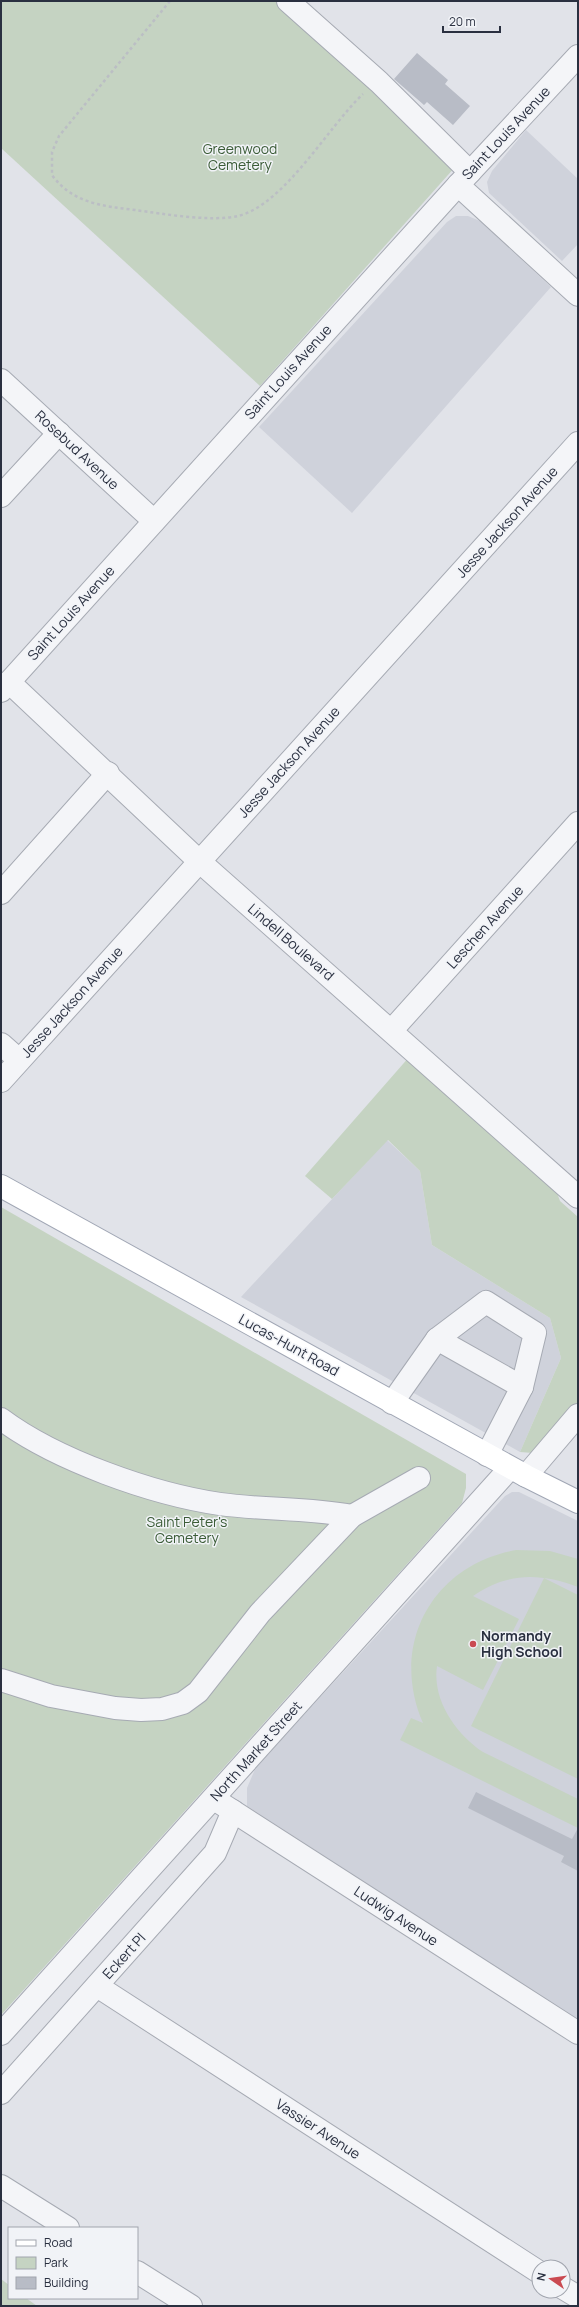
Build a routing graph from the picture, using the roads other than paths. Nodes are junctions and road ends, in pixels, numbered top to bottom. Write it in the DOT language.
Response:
graph roads {
  1 [pos="288,1"];
  2 [pos="578,56"];
  3 [pos="464,178"];
  4 [pos="578,295"];
  5 [pos="1,380"];
  6 [pos="59,433"];
  7 [pos="578,443"];
  8 [pos="1,496"];
  9 [pos="154,521"];
  10 [pos="5,687"];
  11 [pos="108,773"];
  12 [pos="578,823"];
  13 [pos="199,861"];
  14 [pos="1,893"];
  15 [pos="392,1030"];
  16 [pos="1,1044"];
  17 [pos="19,1060"];
  18 [pos="1,1081"];
  19 [pos="1,1186"];
  20 [pos="578,1197"];
  21 [pos="437,1339"];
  22 [pos="522,1387"];
  23 [pos="392,1402"];
  24 [pos="578,1415"];
  25 [pos="1,1419"];
  26 [pos="488,1455"];
  27 [pos="518,1472"];
  28 [pos="419,1478"];
  29 [pos="578,1502"];
  30 [pos="352,1516"];
  31 [pos="1,1680"];
  32 [pos="214,1799"];
  33 [pos="233,1811"];
  34 [pos="97,1986"];
  35 [pos="1,2034"];
  36 [pos="578,2034"];
  37 [pos="1,2093"];
  38 [pos="1,2186"];
  39 [pos="66,2227"];
  40 [pos="531,2267"];
  41 [pos="138,2273"];
  42 [pos="191,2306"];
  1 -- 3 [label="street"];
  2 -- 3 [label="street, Saint Louis Avenue"];
  3 -- 4 [label="street"];
  3 -- 9 [label="street, Saint Louis Avenue"];
  5 -- 6 [label="street, Rosebud Avenue"];
  6 -- 8 [label="street"];
  6 -- 9 [label="street, Rosebud Avenue"];
  7 -- 13 [label="street, Jesse Jackson Avenue"];
  9 -- 10 [label="street, Saint Louis Avenue"];
  10 -- 11 [label="street, Lindell Boulevard"];
  11 -- 13 [label="street, Lindell Boulevard"];
  11 -- 14 [label="street"];
  12 -- 15 [label="street, Leschen Avenue"];
  13 -- 15 [label="street, Lindell Boulevard"];
  13 -- 17 [label="street, Jesse Jackson Avenue"];
  15 -- 20 [label="street, Lindell Boulevard"];
  16 -- 17 [label="street"];
  17 -- 18 [label="street, Jesse Jackson Avenue"];
  19 -- 23 [label="main road, Lucas-Hunt Road"];
  21 -- 22 [label="street"];
  21 -- 22 [label="street"];
  21 -- 23 [label="street"];
  22 -- 26 [label="street"];
  23 -- 26 [label="main road, Lucas-Hunt Road"];
  24 -- 27 [label="street, North Market Street"];
  25 -- 30 [label="street"];
  26 -- 27 [label="main road, Lucas-Hunt Road"];
  27 -- 29 [label="main road, Lucas-Hunt Road"];
  27 -- 32 [label="street, North Market Street"];
  28 -- 30 [label="street"];
  30 -- 31 [label="street"];
  32 -- 33 [label="street, Ludwig Avenue"];
  32 -- 35 [label="street, North Market Street"];
  33 -- 34 [label="street, Eckert Pl"];
  33 -- 36 [label="street, Ludwig Avenue"];
  34 -- 37 [label="street, Eckert Pl"];
  34 -- 40 [label="street, Vassier Avenue"];
  38 -- 39 [label="street"];
  41 -- 42 [label="street"];
}
